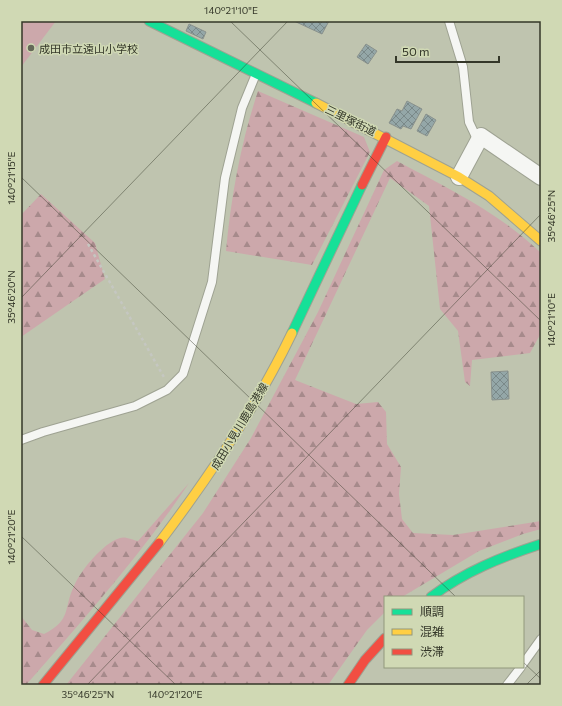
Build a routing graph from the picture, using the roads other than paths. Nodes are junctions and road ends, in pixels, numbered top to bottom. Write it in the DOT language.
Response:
graph roads {
  1 [pos="149,21"];
  2 [pos="449,21"];
  3 [pos="256,74"];
  4 [pos="386,137"];
  5 [pos="478,141"];
  6 [pos="459,177"];
  7 [pos="541,177"];
  8 [pos="541,241"];
  9 [pos="21,440"];
  10 [pos="541,544"];
  11 [pos="433,596"];
  12 [pos="384,639"];
  13 [pos="541,639"];
  14 [pos="524,663"];
  15 [pos="520,668"];
  16 [pos="43,685"];
  17 [pos="348,685"];
  18 [pos="507,685"];
  1 -- 3 [label="main road, 三里塚街道"];
  2 -- 5 [label="lane"];
  3 -- 4 [label="main road, 三里塚街道"];
  3 -- 9 [label="lane"];
  4 -- 6 [label="main road, 三里塚街道"];
  4 -- 16 [label="main road, 成田小見川鹿島港線"];
  5 -- 6 [label="street"];
  5 -- 7 [label="street"];
  6 -- 8 [label="main road, 三里塚街道"];
  10 -- 11 [label="main road"];
  12 -- 17 [label="main road"];
  13 -- 14 [label="lane"];
  15 -- 18 [label="lane"];
}
